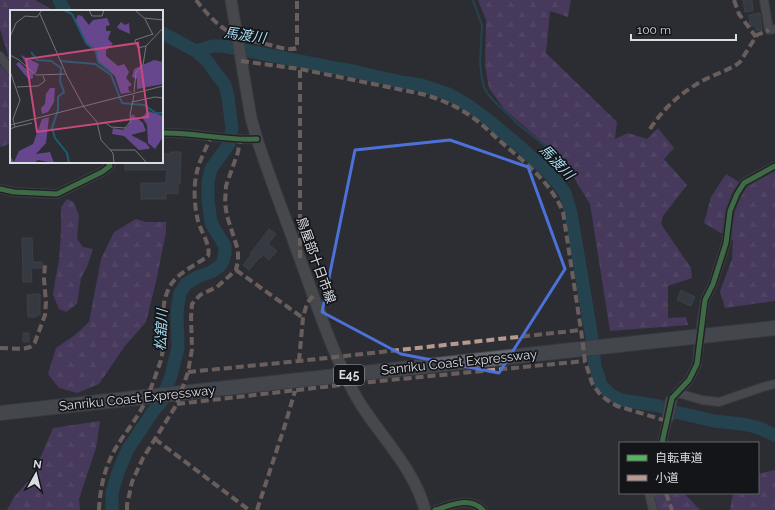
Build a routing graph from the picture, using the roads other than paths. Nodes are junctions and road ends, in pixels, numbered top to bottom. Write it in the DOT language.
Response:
graph roads {
  1 [pos="231,0"];
  2 [pos="764,0"];
  3 [pos="775,29"];
  4 [pos="0,56"];
  5 [pos="10,69"];
  6 [pos="163,133"];
  7 [pos="257,139"];
  8 [pos="108,163"];
  9 [pos="775,166"];
  10 [pos="0,189"];
  11 [pos="701,326"];
  12 [pos="775,328"];
  13 [pos="698,352"];
  14 [pos="775,384"];
  15 [pos="675,397"];
  16 [pos="0,413"];
  17 [pos="668,417"];
  18 [pos="662,442"];
  19 [pos="649,494"];
  20 [pos="425,510"];
  21 [pos="435,510"];
  22 [pos="483,510"];
  23 [pos="653,510"];
  1 -- 7 [label="main road, 鳥屋部十日市線"];
  2 -- 3 [label="street"];
  4 -- 5 [label="street"];
  6 -- 7 [label="street"];
  7 -- 20 [label="main road, 鳥屋部十日市線"];
  8 -- 10 [label="street"];
  9 -- 11 [label="street"];
  12 -- 16 [label="highway, Sanriku Coast Expressway / E45, bridge"];
  13 -- 15 [label="street"];
  14 -- 15 [label="street"];
  15 -- 17 [label="main road"];
  17 -- 18 [label="street"];
  19 -- 23 [label="street"];
  21 -- 22 [label="street"];
}
